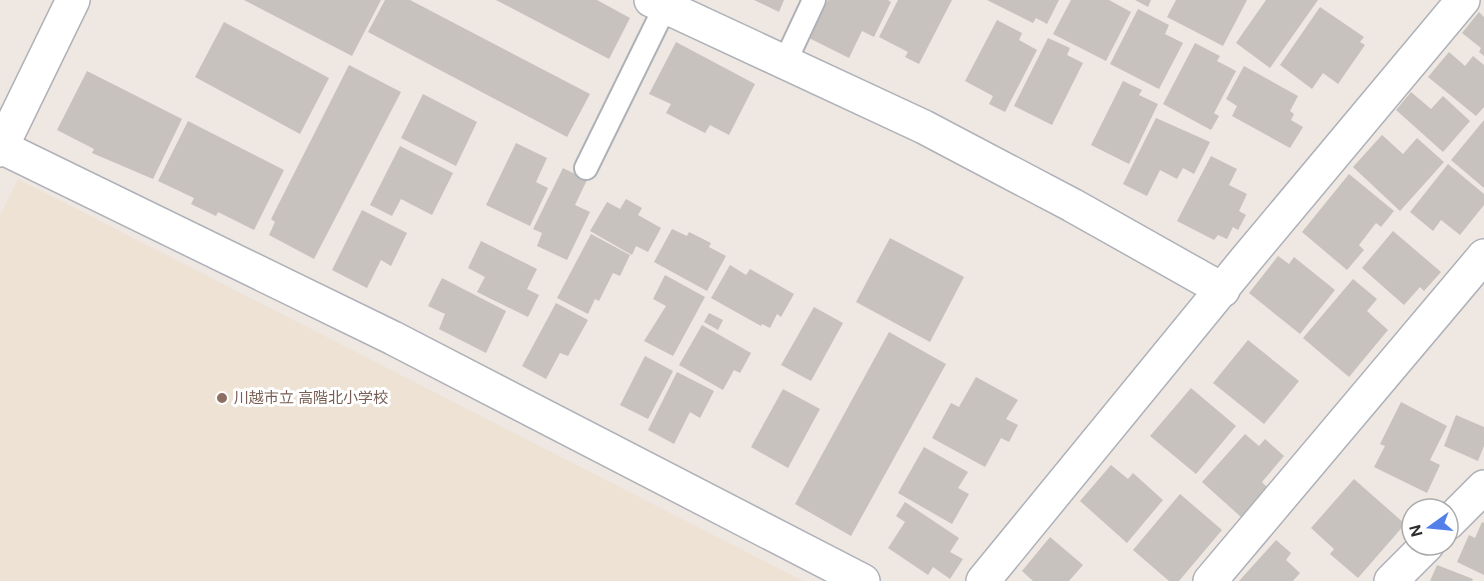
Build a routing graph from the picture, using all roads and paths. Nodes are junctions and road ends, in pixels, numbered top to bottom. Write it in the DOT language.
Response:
graph roads {
  1 [pos="73,0"];
  2 [pos="814,0"];
  3 [pos="1463,0"];
  4 [pos="658,3"];
  5 [pos="785,62"];
  6 [pos="0,147"];
  7 [pos="586,168"];
  8 [pos="1484,256"];
  9 [pos="1223,290"];
  10 [pos="1484,487"];
  11 [pos="1460,511"];
  12 [pos="1414,557"];
  13 [pos="863,581"];
  14 [pos="983,581"];
  15 [pos="1210,581"];
  16 [pos="1391,581"];
  1 -- 6 [label="street"];
  2 -- 5 [label="lane"];
  3 -- 9 [label="street"];
  4 -- 5 [label="street"];
  4 -- 7 [label="lane"];
  5 -- 9 [label="street"];
  6 -- 13 [label="street"];
  8 -- 15 [label="street"];
  9 -- 14 [label="street"];
  10 -- 11 [label="street"];
  12 -- 16 [label="street"];
}
